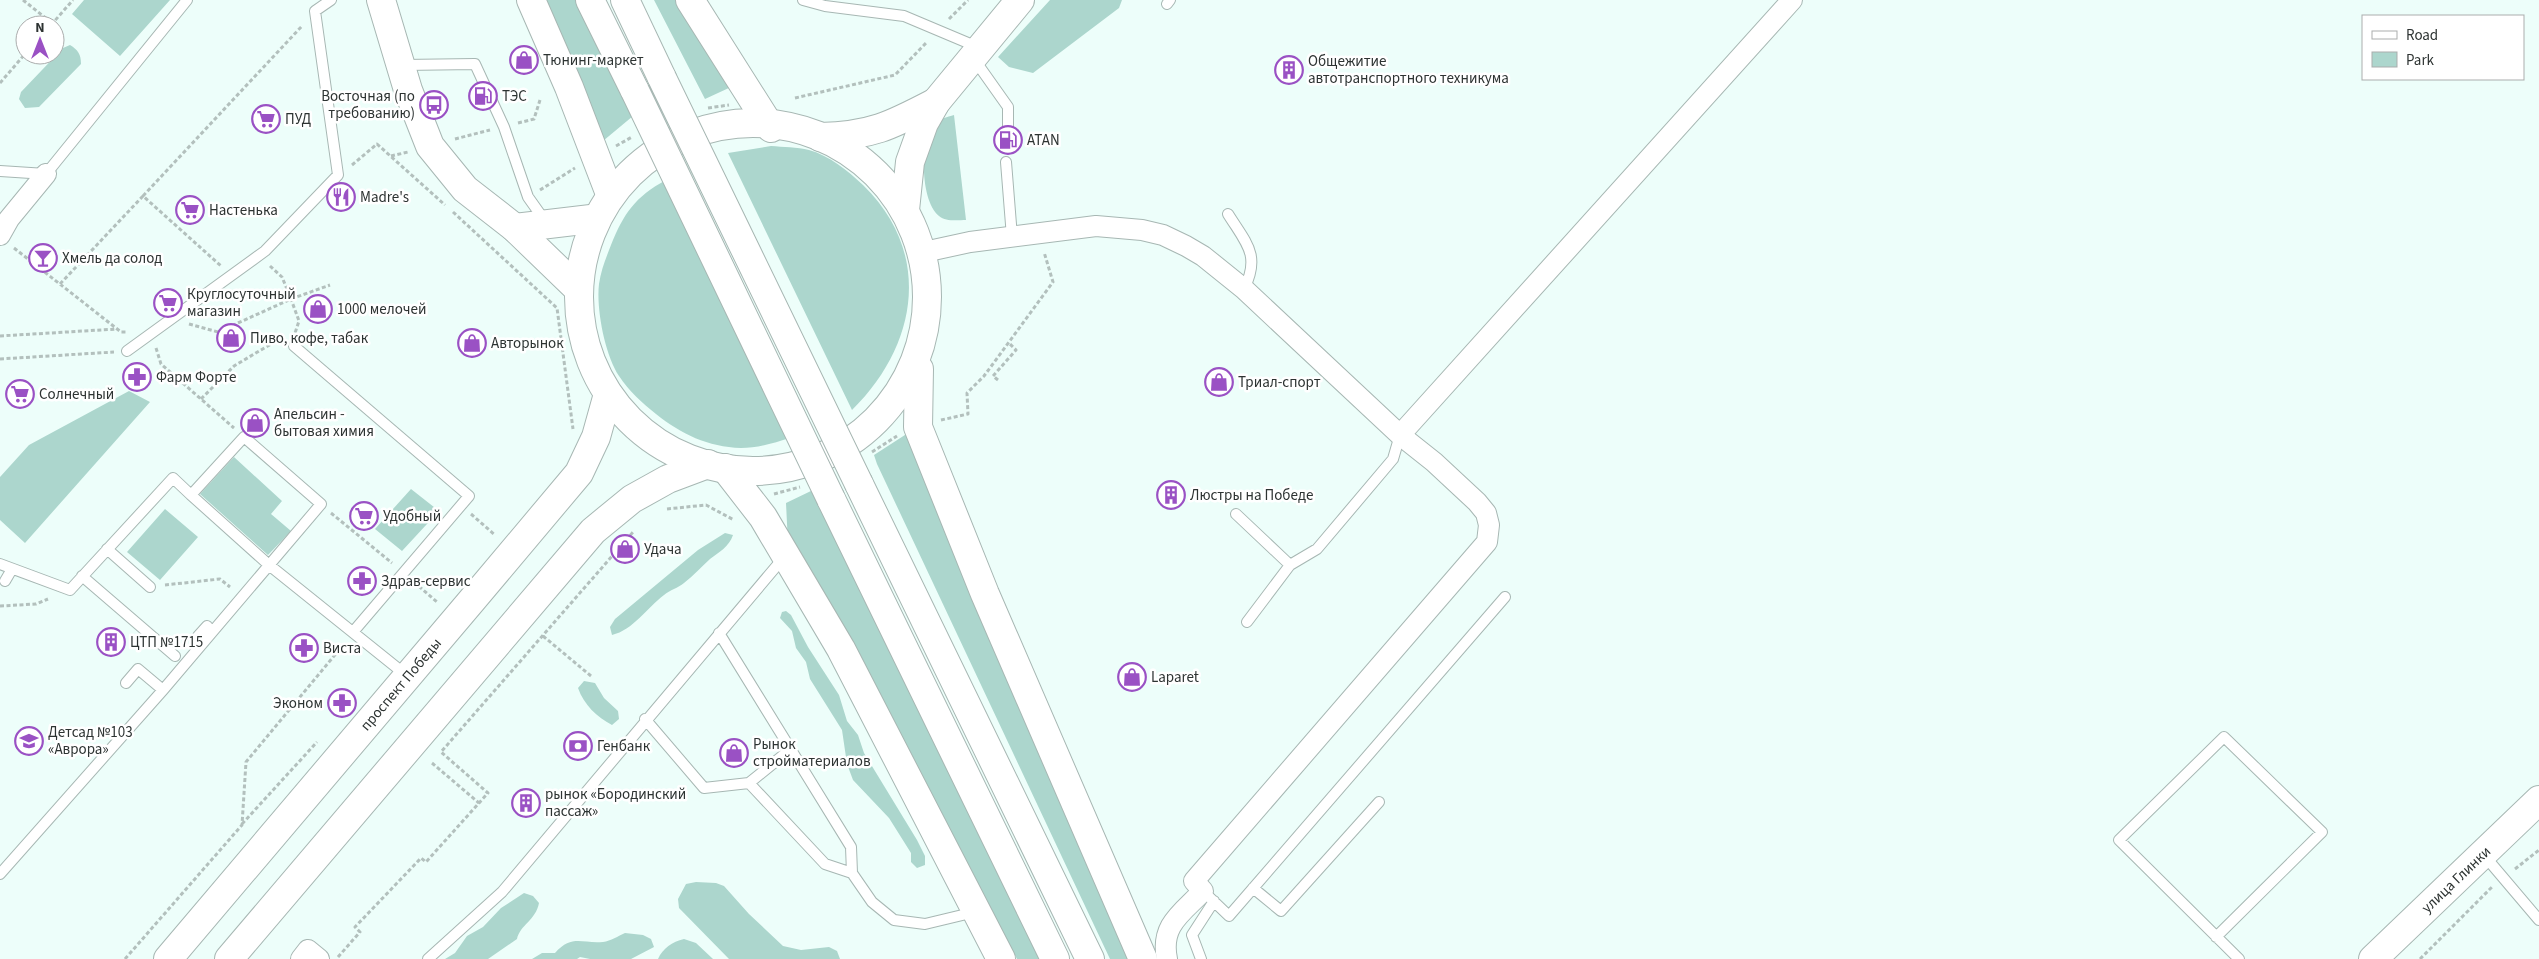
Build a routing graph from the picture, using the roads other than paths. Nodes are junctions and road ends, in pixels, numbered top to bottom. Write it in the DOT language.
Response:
graph roads {
  1 [pos="187,0"];
  2 [pos="331,0"];
  3 [pos="381,0"];
  4 [pos="532,0"];
  5 [pos="590,0"];
  6 [pos="625,0"];
  7 [pos="690,0"];
  8 [pos="803,0"];
  9 [pos="1020,0"];
  10 [pos="1792,0"];
  11 [pos="976,53"];
  12 [pos="400,65"];
  13 [pos="936,102"];
  14 [pos="771,128"];
  15 [pos="1008,129"];
  16 [pos="817,137"];
  17 [pos="1006,162"];
  18 [pos="0,170"];
  19 [pos="46,174"];
  20 [pos="610,194"];
  21 [pos="905,210"];
  22 [pos="1228,214"];
  23 [pos="591,219"];
  24 [pos="547,224"];
  25 [pos="515,228"];
  26 [pos="1012,237"];
  27 [pos="4,239"];
  28 [pos="924,252"];
  29 [pos="576,286"];
  30 [pos="1244,289"];
  31 [pos="294,346"];
  32 [pos="128,351"];
  33 [pos="920,361"];
  34 [pos="608,394"];
  35 [pos="1400,435"];
  36 [pos="716,466"];
  37 [pos="191,495"];
  38 [pos="1236,514"];
  39 [pos="107,549"];
  40 [pos="786,554"];
  41 [pos="0,564"];
  42 [pos="1290,565"];
  43 [pos="269,566"];
  44 [pos="12,569"];
  45 [pos="82,576"];
  46 [pos="5,581"];
  47 [pos="150,586"];
  48 [pos="1505,597"];
  49 [pos="1248,622"];
  50 [pos="212,632"];
  51 [pos="353,632"];
  52 [pos="719,633"];
  53 [pos="198,636"];
  54 [pos="175,656"];
  55 [pos="409,677"];
  56 [pos="126,682"];
  57 [pos="163,690"];
  58 [pos="644,720"];
  59 [pos="791,749"];
  60 [pos="750,783"];
  61 [pos="2539,800"];
  62 [pos="1379,802"];
  63 [pos="2483,853"];
  64 [pos="852,873"];
  65 [pos="0,874"];
  66 [pos="1253,888"];
  67 [pos="1209,896"];
  68 [pos="976,912"];
  69 [pos="2539,920"];
  70 [pos="2216,937"];
  71 [pos="168,959"];
  72 [pos="229,959"];
  73 [pos="428,959"];
  74 [pos="1001,959"];
  75 [pos="1055,959"];
  76 [pos="1090,959"];
  77 [pos="1143,959"];
  78 [pos="1167,959"];
  79 [pos="1201,959"];
  80 [pos="2239,959"];
  81 [pos="2373,959"];
  1 -- 19 [label="lane"];
  2 -- 32 [label="lane"];
  3 -- 12 [label="main road"];
  4 -- 20 [label="main road"];
  5 -- 75 [label="main road, bridge"];
  6 -- 76 [label="main road, bridge"];
  7 -- 14 [label="main road"];
  8 -- 11 [label="lane"];
  9 -- 11 [label="main road"];
  10 -- 35 [label="street"];
  11 -- 13 [label="main road"];
  11 -- 15 [label="lane"];
  12 -- 24 [label="lane"];
  12 -- 25 [label="main road"];
  13 -- 16 [label="main road"];
  13 -- 21 [label="main road"];
  14 -- 16 [label="main road"];
  14 -- 20 [label="main road"];
  16 -- 21 [label="main road"];
  17 -- 26 [label="lane"];
  18 -- 19 [label="lane"];
  19 -- 27 [label="street"];
  20 -- 23 [label="main road"];
  21 -- 28 [label="main road"];
  22 -- 30 [label="lane"];
  23 -- 24 [label="main road"];
  23 -- 29 [label="main road"];
  24 -- 25 [label="main road"];
  25 -- 29 [label="main road"];
  26 -- 28 [label="street"];
  26 -- 30 [label="street"];
  28 -- 33 [label="main road"];
  29 -- 34 [label="main road"];
  30 -- 35 [label="street"];
  31 -- 51 [label="lane"];
  33 -- 36 [label="main road"];
  33 -- 77 [label="main road"];
  34 -- 36 [label="main road"];
  34 -- 55 [label="main road, проспект Победы"];
  35 -- 42 [label="lane"];
  35 -- 67 [label="street"];
  36 -- 40 [label="main road"];
  36 -- 72 [label="main road"];
  37 -- 39 [label="lane"];
  37 -- 43 [label="lane"];
  37 -- 43 [label="lane"];
  38 -- 42 [label="lane"];
  39 -- 45 [label="lane"];
  39 -- 47 [label="lane"];
  40 -- 52 [label="lane"];
  40 -- 68 [label="main road"];
  41 -- 44 [label="lane"];
  42 -- 49 [label="lane"];
  43 -- 50 [label="lane"];
  43 -- 51 [label="lane"];
  44 -- 45 [label="lane"];
  44 -- 46 [label="lane"];
  45 -- 54 [label="lane"];
  48 -- 66 [label="lane"];
  50 -- 53 [label="lane"];
  50 -- 57 [label="lane"];
  51 -- 55 [label="lane"];
  52 -- 58 [label="lane"];
  52 -- 59 [label="lane"];
  55 -- 71 [label="main road, проспект Победы"];
  56 -- 57 [label="lane"];
  57 -- 65 [label="lane"];
  58 -- 60 [label="lane"];
  58 -- 73 [label="lane"];
  59 -- 60 [label="lane"];
  59 -- 64 [label="lane"];
  60 -- 64 [label="lane"];
  61 -- 63 [label="main road, улица Глинки"];
  62 -- 66 [label="lane"];
  63 -- 69 [label="lane"];
  63 -- 81 [label="main road, улица Глинки"];
  64 -- 68 [label="lane"];
  66 -- 67 [label="lane"];
  67 -- 78 [label="street"];
  67 -- 79 [label="lane"];
  68 -- 74 [label="main road"];
  70 -- 70 [label="lane"];
  70 -- 80 [label="lane"];
}
